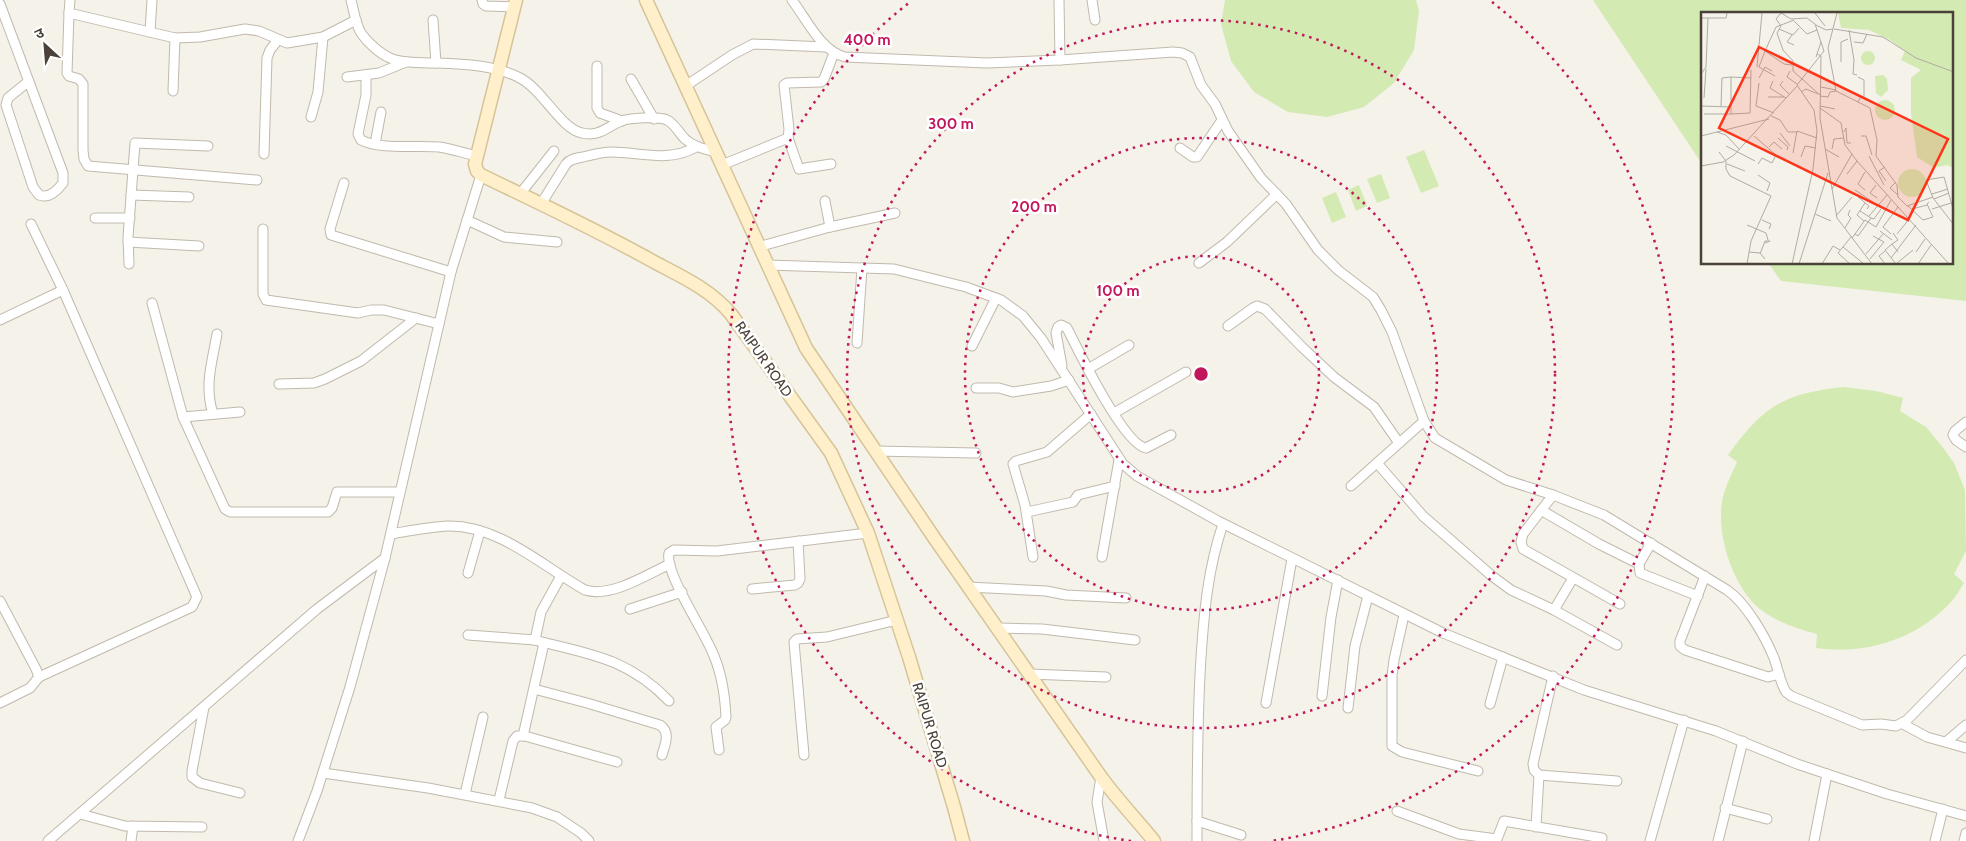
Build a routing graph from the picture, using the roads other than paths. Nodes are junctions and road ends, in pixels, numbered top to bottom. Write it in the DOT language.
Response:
graph roads {
  1 [pos="70,0"];
  2 [pos="152,0"];
  3 [pos="351,0"];
  4 [pos="482,0"];
  5 [pos="646,0"];
  6 [pos="792,0"];
  7 [pos="1058,0"];
  8 [pos="1092,0"];
  9 [pos="0,4"];
  10 [pos="516,4"];
  11 [pos="69,13"];
  12 [pos="356,20"];
  13 [pos="433,20"];
  14 [pos="1095,20"];
  15 [pos="150,32"];
  16 [pos="323,37"];
  17 [pos="175,38"];
  18 [pos="278,40"];
  19 [pos="826,47"];
  20 [pos="834,53"];
  21 [pos="1060,60"];
  22 [pos="407,62"];
  23 [pos="436,63"];
  24 [pos="597,66"];
  25 [pos="499,71"];
  26 [pos="366,75"];
  27 [pos="346,77"];
  28 [pos="631,78"];
  29 [pos="29,81"];
  30 [pos="687,86"];
  31 [pos="173,91"];
  32 [pos="381,112"];
  33 [pos="311,117"];
  34 [pos="654,119"];
  35 [pos="1222,120"];
  36 [pos="622,121"];
  37 [pos="788,138"];
  38 [pos="375,144"];
  39 [pos="208,146"];
  40 [pos="696,147"];
  41 [pos="1180,148"];
  42 [pos="554,151"];
  43 [pos="716,152"];
  44 [pos="264,154"];
  45 [pos="477,156"];
  46 [pos="831,164"];
  47 [pos="722,165"];
  48 [pos="133,169"];
  49 [pos="481,175"];
  50 [pos="256,180"];
  51 [pos="344,183"];
  52 [pos="520,194"];
  53 [pos="1277,194"];
  54 [pos="131,195"];
  55 [pos="189,197"];
  56 [pos="825,201"];
  57 [pos="541,204"];
  58 [pos="895,213"];
  59 [pos="95,218"];
  60 [pos="130,218"];
  61 [pos="467,220"];
  62 [pos="31,224"];
  63 [pos="830,227"];
  64 [pos="263,229"];
  65 [pos="128,242"];
  66 [pos="557,242"];
  67 [pos="199,246"];
  68 [pos="758,247"];
  69 [pos="129,264"];
  70 [pos="1199,264"];
  71 [pos="767,265"];
  72 [pos="862,268"];
  73 [pos="451,272"];
  74 [pos="63,290"];
  75 [pos="996,298"];
  76 [pos="152,304"];
  77 [pos="416,318"];
  78 [pos="0,320"];
  79 [pos="439,324"];
  80 [pos="1228,326"];
  81 [pos="217,334"];
  82 [pos="857,343"];
  83 [pos="1129,345"];
  84 [pos="972,346"];
  85 [pos="1088,369"];
  86 [pos="1063,372"];
  87 [pos="1186,372"];
  88 [pos="1069,380"];
  89 [pos="279,384"];
  90 [pos="976,388"];
  91 [pos="240,412"];
  92 [pos="1114,413"];
  93 [pos="213,414"];
  94 [pos="1091,414"];
  95 [pos="184,417"];
  96 [pos="1424,421"];
  97 [pos="1966,422"];
  98 [pos="1171,435"];
  99 [pos="1399,443"];
  100 [pos="1966,447"];
  101 [pos="875,451"];
  102 [pos="976,452"];
  103 [pos="1119,460"];
  104 [pos="1377,463"];
  105 [pos="1115,486"];
  106 [pos="1351,486"];
  107 [pos="399,492"];
  108 [pos="1553,495"];
  109 [pos="1541,510"];
  110 [pos="1027,512"];
  111 [pos="1223,524"];
  112 [pos="480,531"];
  113 [pos="868,533"];
  114 [pos="390,534"];
  115 [pos="798,541"];
  116 [pos="1651,543"];
  117 [pos="1032,557"];
  118 [pos="1102,557"];
  119 [pos="385,558"];
  120 [pos="1292,559"];
  121 [pos="670,564"];
  122 [pos="1639,564"];
  123 [pos="468,573"];
  124 [pos="561,576"];
  125 [pos="1705,576"];
  126 [pos="1573,578"];
  127 [pos="1338,580"];
  128 [pos="968,587"];
  129 [pos="752,589"];
  130 [pos="682,592"];
  131 [pos="1368,596"];
  132 [pos="1698,596"];
  133 [pos="1126,598"];
  134 [pos="0,601"];
  135 [pos="1620,604"];
  136 [pos="630,609"];
  137 [pos="1554,610"];
  138 [pos="1404,615"];
  139 [pos="4,619"];
  140 [pos="897,620"];
  141 [pos="997,628"];
  142 [pos="468,635"];
  143 [pos="534,640"];
  144 [pos="1135,640"];
  145 [pos="544,643"];
  146 [pos="1617,645"];
  147 [pos="1503,657"];
  148 [pos="1966,660"];
  149 [pos="1029,674"];
  150 [pos="1779,674"];
  151 [pos="1553,676"];
  152 [pos="39,677"];
  153 [pos="1106,677"];
  154 [pos="534,689"];
  155 [pos="1322,696"];
  156 [pos="669,701"];
  157 [pos="0,703"];
  158 [pos="1266,704"];
  159 [pos="1490,704"];
  160 [pos="204,708"];
  161 [pos="1348,708"];
  162 [pos="482,717"];
  163 [pos="1684,720"];
  164 [pos="1903,724"];
  165 [pos="1966,726"];
  166 [pos="523,736"];
  167 [pos="1743,741"];
  168 [pos="1946,742"];
  169 [pos="1966,748"];
  170 [pos="719,750"];
  171 [pos="662,755"];
  172 [pos="804,755"];
  173 [pos="617,762"];
  174 [pos="1478,771"];
  175 [pos="323,773"];
  176 [pos="1827,774"];
  177 [pos="1539,775"];
  178 [pos="1101,776"];
  179 [pos="1617,781"];
  180 [pos="240,793"];
  181 [pos="465,794"];
  182 [pos="1113,794"];
  183 [pos="499,800"];
  184 [pos="1725,808"];
  185 [pos="1944,809"];
  186 [pos="1397,811"];
  187 [pos="80,814"];
  188 [pos="1966,816"];
  189 [pos="1767,819"];
  190 [pos="1197,821"];
  191 [pos="133,826"];
  192 [pos="202,827"];
  193 [pos="1536,827"];
  194 [pos="1966,833"];
  195 [pos="1241,835"];
  196 [pos="1458,838"];
  197 [pos="1602,838"];
  198 [pos="48,841"];
  199 [pos="130,841"];
  200 [pos="298,841"];
  201 [pos="588,841"];
  202 [pos="963,841"];
  203 [pos="1104,841"];
  204 [pos="1145,841"];
  205 [pos="1154,841"];
  206 [pos="1197,841"];
  207 [pos="1650,841"];
  208 [pos="1718,841"];
  209 [pos="1814,841"];
  210 [pos="1934,841"];
  211 [pos="1964,841"];
  1 -- 11 [label="street"];
  2 -- 15 [label="street"];
  3 -- 12 [label="street"];
  4 -- 10 [label="street"];
  5 -- 30 [label="street"];
  6 -- 19 [label="street"];
  7 -- 21 [label="street"];
  8 -- 14 [label="street"];
  9 -- 29 [label="street"];
  10 -- 25 [label="street"];
  11 -- 15 [label="street"];
  11 -- 48 [label="street"];
  12 -- 16 [label="street"];
  12 -- 22 [label="street"];
  13 -- 23 [label="street"];
  15 -- 17 [label="street"];
  16 -- 18 [label="street"];
  16 -- 33 [label="street"];
  17 -- 18 [label="street"];
  17 -- 31 [label="street"];
  18 -- 44 [label="street"];
  19 -- 20 [label="street"];
  19 -- 30 [label="street"];
  20 -- 21 [label="street"];
  20 -- 37 [label="street"];
  21 -- 35 [label="street"];
  22 -- 23 [label="street"];
  22 -- 26 [label="street"];
  23 -- 25 [label="street"];
  24 -- 36 [label="street"];
  25 -- 36 [label="street"];
  25 -- 45 [label="street"];
  26 -- 27 [label="street"];
  26 -- 38 [label="street"];
  28 -- 34 [label="street"];
  29 -- 29 [label="street"];
  30 -- 43 [label="street"];
  32 -- 38 [label="street"];
  34 -- 36 [label="street"];
  34 -- 40 [label="street"];
  35 -- 41 [label="street"];
  35 -- 53 [label="street"];
  37 -- 46 [label="street"];
  37 -- 47 [label="street"];
  38 -- 45 [label="street"];
  39 -- 48 [label="street"];
  40 -- 43 [label="street"];
  40 -- 57 [label="street"];
  42 -- 52 [label="street"];
  43 -- 47 [label="street"];
  45 -- 49 [label="street"];
  47 -- 68 [label="street"];
  48 -- 50 [label="street"];
  48 -- 54 [label="street"];
  49 -- 52 [label="street, RAIPUR ROAD"];
  49 -- 61 [label="street"];
  51 -- 73 [label="street"];
  52 -- 57 [label="street, RAIPUR ROAD"];
  53 -- 70 [label="street"];
  53 -- 96 [label="street"];
  54 -- 55 [label="street"];
  54 -- 60 [label="street"];
  56 -- 63 [label="street"];
  57 -- 113 [label="street, RAIPUR ROAD"];
  58 -- 63 [label="street"];
  59 -- 60 [label="street"];
  60 -- 65 [label="street"];
  61 -- 66 [label="street"];
  61 -- 73 [label="street"];
  62 -- 74 [label="street"];
  63 -- 68 [label="street"];
  64 -- 77 [label="street"];
  65 -- 67 [label="street"];
  65 -- 69 [label="street"];
  68 -- 71 [label="street"];
  71 -- 72 [label="street"];
  71 -- 101 [label="street"];
  72 -- 75 [label="street"];
  72 -- 82 [label="street"];
  73 -- 79 [label="street"];
  74 -- 78 [label="street"];
  74 -- 152 [label="street"];
  75 -- 84 [label="street"];
  75 -- 86 [label="street"];
  76 -- 95 [label="street"];
  77 -- 79 [label="street"];
  77 -- 89 [label="street"];
  79 -- 107 [label="street"];
  80 -- 99 [label="street"];
  81 -- 93 [label="street"];
  83 -- 85 [label="street"];
  85 -- 86 [label="street"];
  85 -- 92 [label="street"];
  86 -- 88 [label="street"];
  87 -- 92 [label="street"];
  88 -- 90 [label="street"];
  88 -- 94 [label="street"];
  91 -- 93 [label="street"];
  92 -- 98 [label="street"];
  93 -- 95 [label="street"];
  94 -- 103 [label="street"];
  94 -- 110 [label="street"];
  95 -- 107 [label="street"];
  96 -- 99 [label="street"];
  96 -- 108 [label="street"];
  97 -- 100 [label="street"];
  99 -- 104 [label="street"];
  101 -- 102 [label="street"];
  101 -- 128 [label="street"];
  103 -- 105 [label="street"];
  103 -- 111 [label="street"];
  104 -- 106 [label="street"];
  104 -- 137 [label="street"];
  105 -- 110 [label="street"];
  105 -- 118 [label="street"];
  107 -- 114 [label="street"];
  108 -- 109 [label="street"];
  108 -- 116 [label="street"];
  109 -- 122 [label="street"];
  109 -- 126 [label="street"];
  110 -- 117 [label="street"];
  111 -- 120 [label="street"];
  111 -- 190 [label="street"];
  112 -- 114 [label="street"];
  112 -- 123 [label="street"];
  112 -- 124 [label="street"];
  113 -- 115 [label="street"];
  113 -- 140 [label="street, RAIPUR ROAD"];
  114 -- 119 [label="street"];
  115 -- 121 [label="street"];
  115 -- 129 [label="street"];
  116 -- 122 [label="street"];
  116 -- 125 [label="street"];
  119 -- 160 [label="street"];
  119 -- 175 [label="street"];
  120 -- 127 [label="street"];
  120 -- 158 [label="street"];
  121 -- 124 [label="street"];
  121 -- 130 [label="street"];
  122 -- 132 [label="street"];
  124 -- 143 [label="street"];
  125 -- 132 [label="street"];
  125 -- 150 [label="street"];
  126 -- 135 [label="street"];
  126 -- 137 [label="street"];
  127 -- 131 [label="street"];
  127 -- 155 [label="street"];
  128 -- 133 [label="street"];
  128 -- 141 [label="street"];
  130 -- 136 [label="street"];
  130 -- 170 [label="street"];
  131 -- 138 [label="street"];
  131 -- 161 [label="street"];
  132 -- 150 [label="street"];
  134 -- 139 [label="street"];
  137 -- 146 [label="street"];
  138 -- 147 [label="street"];
  138 -- 174 [label="street"];
  139 -- 152 [label="street"];
  140 -- 172 [label="street"];
  140 -- 202 [label="street, RAIPUR ROAD"];
  141 -- 144 [label="street"];
  141 -- 149 [label="street"];
  142 -- 143 [label="street"];
  143 -- 145 [label="street"];
  145 -- 154 [label="street"];
  145 -- 156 [label="street"];
  147 -- 151 [label="street"];
  147 -- 159 [label="street"];
  148 -- 164 [label="street"];
  149 -- 153 [label="street"];
  149 -- 178 [label="street"];
  150 -- 164 [label="street"];
  151 -- 163 [label="street"];
  151 -- 177 [label="street"];
  152 -- 157 [label="street"];
  154 -- 166 [label="street"];
  154 -- 171 [label="street"];
  160 -- 180 [label="street"];
  160 -- 187 [label="street"];
  162 -- 181 [label="street"];
  163 -- 167 [label="street"];
  163 -- 207 [label="street"];
  164 -- 168 [label="street"];
  165 -- 168 [label="street"];
  166 -- 173 [label="street"];
  166 -- 183 [label="street"];
  167 -- 176 [label="street"];
  167 -- 184 [label="street"];
  168 -- 169 [label="street"];
  175 -- 181 [label="street"];
  175 -- 200 [label="street"];
  176 -- 185 [label="street"];
  176 -- 209 [label="street"];
  177 -- 179 [label="street"];
  177 -- 193 [label="street"];
  178 -- 182 [label="street"];
  178 -- 203 [label="street"];
  181 -- 183 [label="street"];
  182 -- 204 [label="street"];
  182 -- 205 [label="street"];
  183 -- 201 [label="street"];
  184 -- 189 [label="street"];
  184 -- 208 [label="street"];
  185 -- 188 [label="street"];
  185 -- 210 [label="street"];
  186 -- 196 [label="street"];
  187 -- 191 [label="street"];
  187 -- 198 [label="street"];
  190 -- 195 [label="street"];
  190 -- 206 [label="street"];
  191 -- 192 [label="street"];
  191 -- 199 [label="street"];
  193 -- 196 [label="street"];
  193 -- 197 [label="street"];
  194 -- 211 [label="street"];
}
